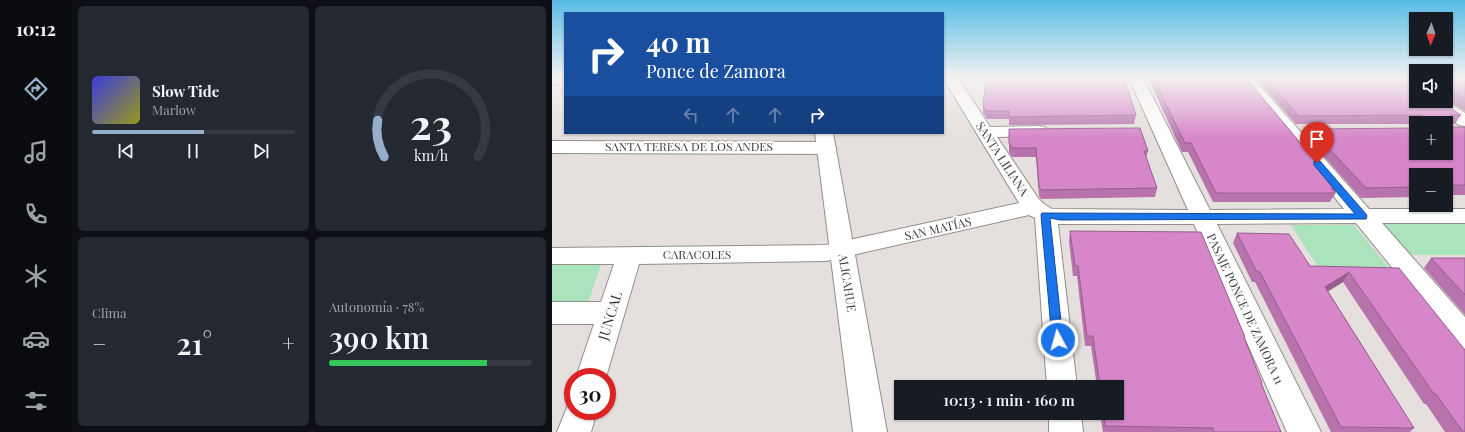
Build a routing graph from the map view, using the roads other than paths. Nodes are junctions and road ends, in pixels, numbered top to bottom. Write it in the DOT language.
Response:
graph roads {
  1 [pos="963,98"];
  2 [pos="1143,98"];
  3 [pos="1262,98"];
  4 [pos="1443,108"];
  5 [pos="1461,127"];
  6 [pos="1053,131"];
  7 [pos="1290,131"];
  8 [pos="1314,131"];
  9 [pos="984,132"];
  10 [pos="666,140"];
  11 [pos="826,140"];
  12 [pos="552,147"];
  13 [pos="1039,211"];
  14 [pos="1363,216"];
  15 [pos="1465,216"];
  16 [pos="1201,217"];
  17 [pos="842,251"];
  18 [pos="629,255"];
  19 [pos="552,256"];
  20 [pos="552,313"];
  21 [pos="611,313"];
  22 [pos="1465,337"];
  23 [pos="594,368"];
  24 [pos="1061,380"];
  25 [pos="578,420"];
  26 [pos="1065,420"];
  27 [pos="574,432"];
  28 [pos="870,432"];
  29 [pos="1066,432"];
  30 [pos="1304,432"];
  1 -- 9 [label="street, SANTA LILIANA"];
  2 -- 16 [label="street, PASAJE PONCE DE ZAMORA 11"];
  3 -- 7 [label="street"];
  4 -- 5 [label="street"];
  6 -- 9 [label="street"];
  7 -- 8 [label="street"];
  7 -- 14 [label="street"];
  9 -- 13 [label="street, SANTA LILIANA"];
  10 -- 11 [label="street, SANTA TERESA DE LOS ANDES"];
  10 -- 12 [label="street, SANTA TERESA DE LOS ANDES"];
  11 -- 17 [label="street, ALICAHUE"];
  13 -- 16 [label="street, SAN MATÍAS"];
  13 -- 17 [label="street, SAN MATÍAS"];
  13 -- 24 [label="street"];
  14 -- 15 [label="street, SAN MATÍAS"];
  14 -- 16 [label="street, SAN MATÍAS"];
  14 -- 22 [label="street"];
  16 -- 30 [label="street, PASAJE PONCE DE ZAMORA 11"];
  17 -- 18 [label="street, CARACOLES"];
  17 -- 28 [label="street, ALICAHUE"];
  18 -- 19 [label="street, CARACOLES"];
  18 -- 21 [label="street, JUNCAL"];
  20 -- 21 [label="street"];
  21 -- 23 [label="street, JUNCAL"];
  25 -- 27 [label="street"];
  26 -- 29 [label="street"];
}
